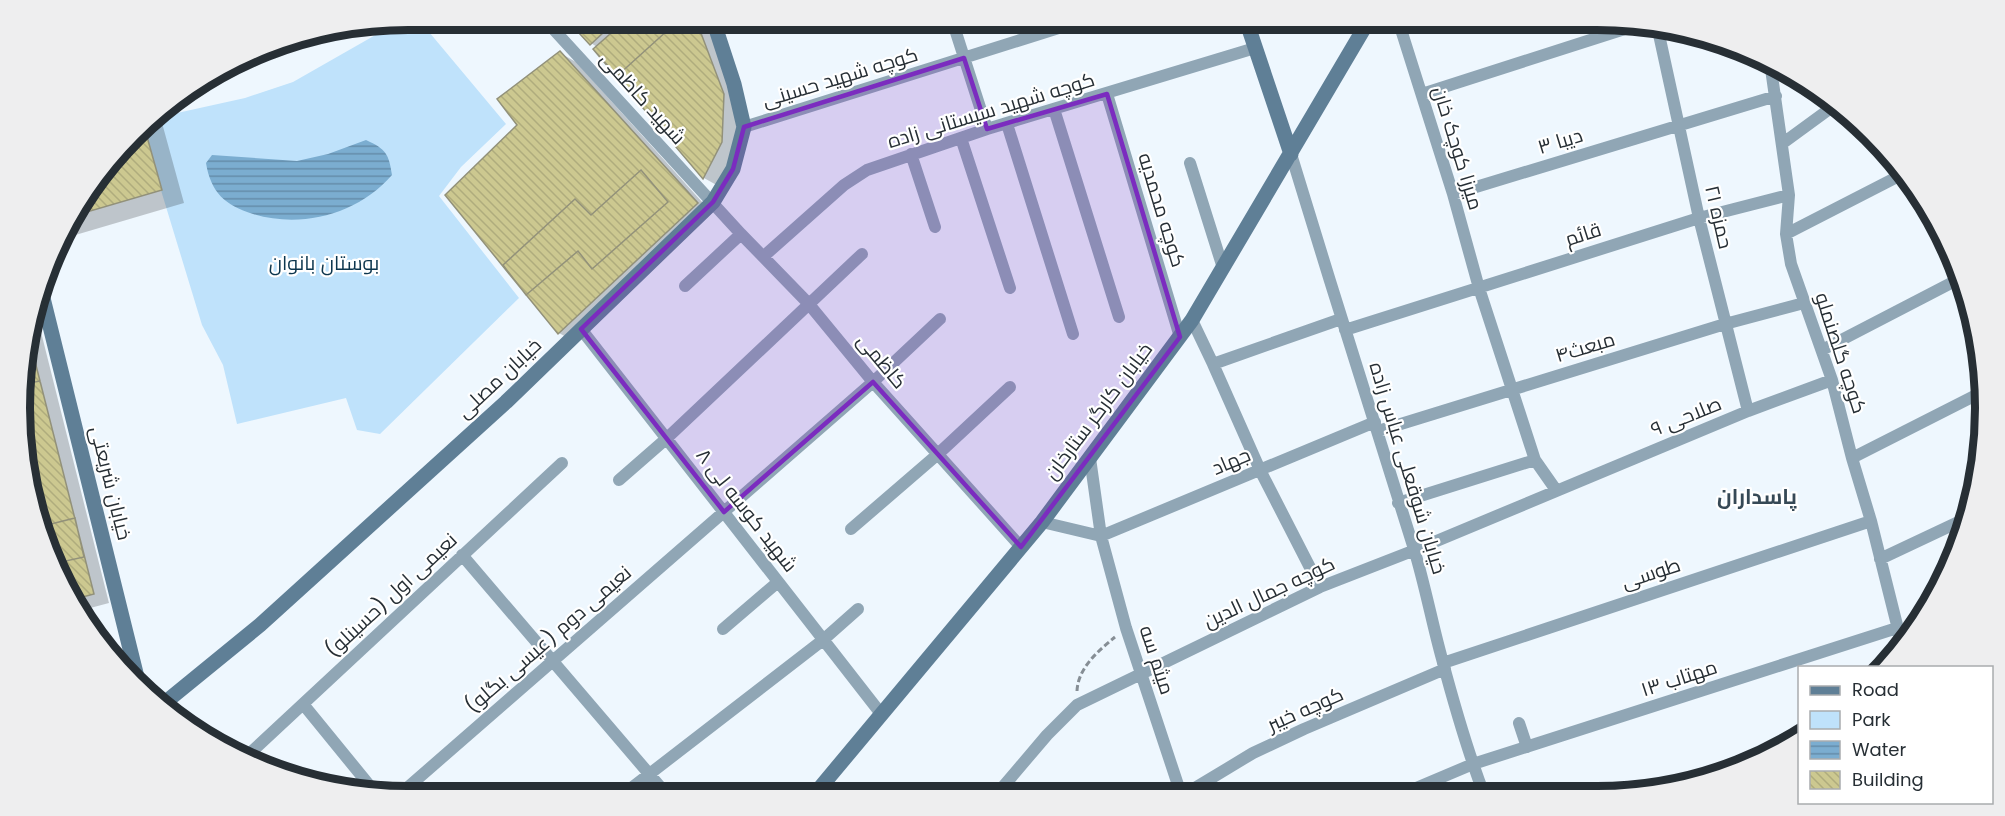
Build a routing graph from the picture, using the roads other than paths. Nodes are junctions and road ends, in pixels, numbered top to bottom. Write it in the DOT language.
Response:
graph roads {
  1 [pos="554,30"];
  2 [pos="717,30"];
  3 [pos="955,30"];
  4 [pos="1052,30"];
  5 [pos="1249,30"];
  6 [pos="1363,30"];
  7 [pos="1401,30"];
  8 [pos="1619,31"];
  9 [pos="1659,35"];
  10 [pos="1255,48"];
  11 [pos="964,58"];
  12 [pos="1772,73"];
  13 [pos="1107,94"];
  14 [pos="1422,94"];
  15 [pos="1776,96"];
  16 [pos="1054,109"];
  17 [pos="1829,110"];
  18 [pos="1007,124"];
  19 [pos="1678,125"];
  20 [pos="744,127"];
  21 [pos="987,129"];
  22 [pos="961,138"];
  23 [pos="1783,143"];
  24 [pos="911,154"];
  25 [pos="1291,154"];
  26 [pos="1190,163"];
  27 [pos="1896,177"];
  28 [pos="1453,194"];
  29 [pos="1789,195"];
  30 [pos="713,202"];
  31 [pos="1699,218"];
  32 [pos="935,227"];
  33 [pos="741,234"];
  34 [pos="1786,234"];
  35 [pos="862,254"];
  36 [pos="764,256"];
  37 [pos="1223,268"];
  38 [pos="1953,282"];
  39 [pos="685,286"];
  40 [pos="1010,288"];
  41 [pos="1479,288"];
  42 [pos="808,303"];
  43 [pos="1804,303"];
  44 [pos="45,304"];
  45 [pos="1119,317"];
  46 [pos="940,319"];
  47 [pos="1192,320"];
  48 [pos="1343,324"];
  49 [pos="1725,324"];
  50 [pos="581,329"];
  51 [pos="1073,334"];
  52 [pos="1180,337"];
  53 [pos="1822,350"];
  54 [pos="1213,364"];
  55 [pos="1832,380"];
  56 [pos="873,382"];
  57 [pos="1010,387"];
  58 [pos="1512,390"];
  59 [pos="1975,396"];
  60 [pos="1748,411"];
  61 [pos="1377,427"];
  62 [pos="666,439"];
  63 [pos="938,454"];
  64 [pos="1090,458"];
  65 [pos="1852,458"];
  66 [pos="1535,460"];
  67 [pos="562,463"];
  68 [pos="1260,470"];
  69 [pos="619,480"];
  70 [pos="1556,490"];
  71 [pos="1398,503"];
  72 [pos="724,512"];
  73 [pos="1871,521"];
  74 [pos="1042,522"];
  75 [pos="1957,523"];
  76 [pos="851,529"];
  77 [pos="1101,536"];
  78 [pos="1021,547"];
  79 [pos="1415,550"];
  80 [pos="462,555"];
  81 [pos="1880,560"];
  82 [pos="778,582"];
  83 [pos="1320,587"];
  84 [pos="858,609"];
  85 [pos="1897,628"];
  86 [pos="723,629"];
  87 [pos="1899,635"];
  88 [pos="823,640"];
  89 [pos="553,661"];
  90 [pos="1444,666"];
  91 [pos="135,669"];
  92 [pos="1142,674"];
  93 [pos="168,700"];
  94 [pos="303,704"];
  95 [pos="882,715"];
  96 [pos="1519,723"];
  97 [pos="1527,747"];
  98 [pos="251,752"];
  99 [pos="1473,764"];
  100 [pos="650,774"];
  101 [pos="368,784"];
  102 [pos="409,786"];
  103 [pos="634,786"];
  104 [pos="660,786"];
  105 [pos="822,786"];
  106 [pos="1004,786"];
  107 [pos="1177,786"];
  108 [pos="1198,786"];
  109 [pos="1421,786"];
  110 [pos="1481,786"];
  1 -- 30 [label="street, شهید کاظمی"];
  2 -- 20 [label="street, خیابان مصلی"];
  3 -- 11 [label="street"];
  4 -- 11 [label="street, کوچه شهید حسینی"];
  5 -- 10 [label="street"];
  6 -- 25 [label="street, خیابان کارگر ستارخان"];
  7 -- 14 [label="street, میرزا کوچک خان"];
  8 -- 14 [label="street"];
  9 -- 19 [label="street, حمزه ۲۱"];
  10 -- 13 [label="street, کوچه شهید سیستانی زاده"];
  10 -- 25 [label="street"];
  11 -- 20 [label="street, کوچه شهید حسینی"];
  11 -- 21 [label="street"];
  12 -- 15 [label="street, کوچه گلصنملو"];
  13 -- 16 [label="street, کوچه شهید سیستانی زاده"];
  13 -- 52 [label="street, کوچه محمدیه"];
  14 -- 28 [label="street, میرزا کوچک خان"];
  15 -- 19 [label="street, دیبا ۳"];
  15 -- 23 [label="street, کوچه گلصنملو"];
  16 -- 18 [label="street, کوچه شهید سیستانی زاده"];
  16 -- 45 [label="street"];
  17 -- 23 [label="street"];
  18 -- 21 [label="street, کوچه شهید سیستانی زاده"];
  18 -- 51 [label="street"];
  19 -- 28 [label="street, دیبا ۳"];
  19 -- 31 [label="street, حمزه ۲۱"];
  20 -- 30 [label="street, خیابان مصلی"];
  21 -- 22 [label="street, کوچه شهید سیستانی زاده"];
  22 -- 24 [label="street, کوچه شهید سیستانی زاده"];
  22 -- 40 [label="street"];
  23 -- 29 [label="street, کوچه گلصنملو"];
  24 -- 32 [label="street"];
  24 -- 36 [label="street, کوچه شهید سیستانی زاده"];
  25 -- 37 [label="street, خیابان کارگر ستارخان"];
  25 -- 48 [label="street, خیابان شوقعلی عباس زاده"];
  26 -- 37 [label="street"];
  27 -- 34 [label="street"];
  28 -- 41 [label="street, میرزا کوچک خان"];
  29 -- 31 [label="street, قائم"];
  29 -- 34 [label="street, کوچه گلصنملو"];
  30 -- 33 [label="street, کاظمی"];
  30 -- 50 [label="street, خیابان مصلی"];
  31 -- 41 [label="street, قائم"];
  31 -- 49 [label="street, حمزه ۲۱"];
  33 -- 36 [label="street, کاظمی"];
  33 -- 39 [label="street"];
  34 -- 43 [label="street, کوچه گلصنملو"];
  35 -- 42 [label="street"];
  36 -- 42 [label="street, کاظمی"];
  37 -- 47 [label="street, خیابان کارگر ستارخان"];
  38 -- 53 [label="street"];
  41 -- 48 [label="street, قائم"];
  41 -- 58 [label="street, میرزا کوچک خان"];
  42 -- 56 [label="street, کاظمی"];
  42 -- 62 [label="street"];
  43 -- 49 [label="street, مبعث۴"];
  43 -- 53 [label="street, کوچه گلصنملو"];
  44 -- 91 [label="street, خیابان شریعتی"];
  46 -- 56 [label="street, نعیمی دوم (عیسی بگلو)"];
  47 -- 52 [label="street, خیابان کارگر ستارخان"];
  47 -- 54 [label="street"];
  48 -- 54 [label="street, قائم"];
  48 -- 61 [label="street, خیابان شوقعلی عباس زاده"];
  49 -- 58 [label="street, مبعث۴"];
  49 -- 60 [label="street, حمزه ۲۱"];
  50 -- 62 [label="street, شهید کوسه لی ۸"];
  50 -- 93 [label="street, خیابان مصلی"];
  52 -- 64 [label="street, خیابان کارگر ستارخان"];
  53 -- 55 [label="street, کوچه گلصنملو"];
  54 -- 68 [label="street"];
  55 -- 60 [label="street, صلاحی ۹"];
  55 -- 65 [label="street, کوچه گلصنملو"];
  56 -- 63 [label="street, کاظمی"];
  56 -- 72 [label="street, نعیمی دوم (عیسی بگلو)"];
  57 -- 63 [label="street"];
  58 -- 61 [label="street, مبعث۴"];
  58 -- 66 [label="street, میرزا کوچک خان"];
  59 -- 65 [label="street"];
  60 -- 70 [label="street, صلاحی ۹"];
  61 -- 68 [label="street, جهاد"];
  61 -- 71 [label="street, خیابان شوقعلی عباس زاده"];
  62 -- 69 [label="street"];
  62 -- 72 [label="street, شهید کوسه لی ۸"];
  63 -- 76 [label="street"];
  63 -- 78 [label="street, کاظمی"];
  64 -- 74 [label="street, خیابان کارگر ستارخان"];
  64 -- 77 [label="street, میثم سه"];
  65 -- 73 [label="street, کوچه گلصنملو"];
  66 -- 70 [label="street, میرزا کوچک خان"];
  66 -- 71 [label="street"];
  67 -- 80 [label="street, نعیمی اول (حسینلو)"];
  68 -- 77 [label="street, جهاد"];
  68 -- 83 [label="street"];
  70 -- 79 [label="street, صلاحی ۹"];
  71 -- 79 [label="street, خیابان شوقعلی عباس زاده"];
  72 -- 82 [label="street, شهید کوسه لی ۸"];
  72 -- 89 [label="street, نعیمی دوم (عیسی بگلو)"];
  73 -- 81 [label="street, کوچه گلصنملو"];
  73 -- 90 [label="street, طوسی"];
  74 -- 77 [label="street"];
  74 -- 78 [label="street, خیابان کارگر ستارخان"];
  75 -- 81 [label="street"];
  77 -- 92 [label="street, میثم سه"];
  78 -- 95 [label="street, خیابان کارگر ستارخان"];
  79 -- 83 [label="street, کوچه جمال الدین"];
  79 -- 90 [label="street, خیابان شوقعلی عباس زاده"];
  80 -- 89 [label="street"];
  80 -- 94 [label="street, نعیمی اول (حسینلو)"];
  81 -- 85 [label="street, کوچه گلصنملو"];
  82 -- 86 [label="street"];
  82 -- 88 [label="street, شهید کوسه لی ۸"];
  83 -- 92 [label="street, کوچه جمال الدین"];
  84 -- 88 [label="street"];
  85 -- 87 [label="street, کوچه گلصنملو"];
  85 -- 97 [label="street, مهتاب ۱۳"];
  88 -- 95 [label="street, شهید کوسه لی ۸"];
  88 -- 100 [label="street"];
  89 -- 100 [label="street"];
  89 -- 102 [label="street, نعیمی دوم (عیسی بگلو)"];
  90 -- 99 [label="street, خیابان شوقعلی عباس زاده"];
  90 -- 108 [label="street, کوچه خیبر"];
  92 -- 106 [label="street, کوچه جمال الدین"];
  92 -- 107 [label="street, میثم سه"];
  94 -- 98 [label="street, نعیمی اول (حسینلو)"];
  94 -- 101 [label="street"];
  95 -- 105 [label="street, خیابان کارگر ستارخان"];
  96 -- 97 [label="street"];
  97 -- 99 [label="street, مهتاب ۱۳"];
  99 -- 109 [label="street, مهتاب ۱۳"];
  99 -- 110 [label="street, خیابان شوقعلی عباس زاده"];
  100 -- 103 [label="street"];
  100 -- 104 [label="street"];
}
